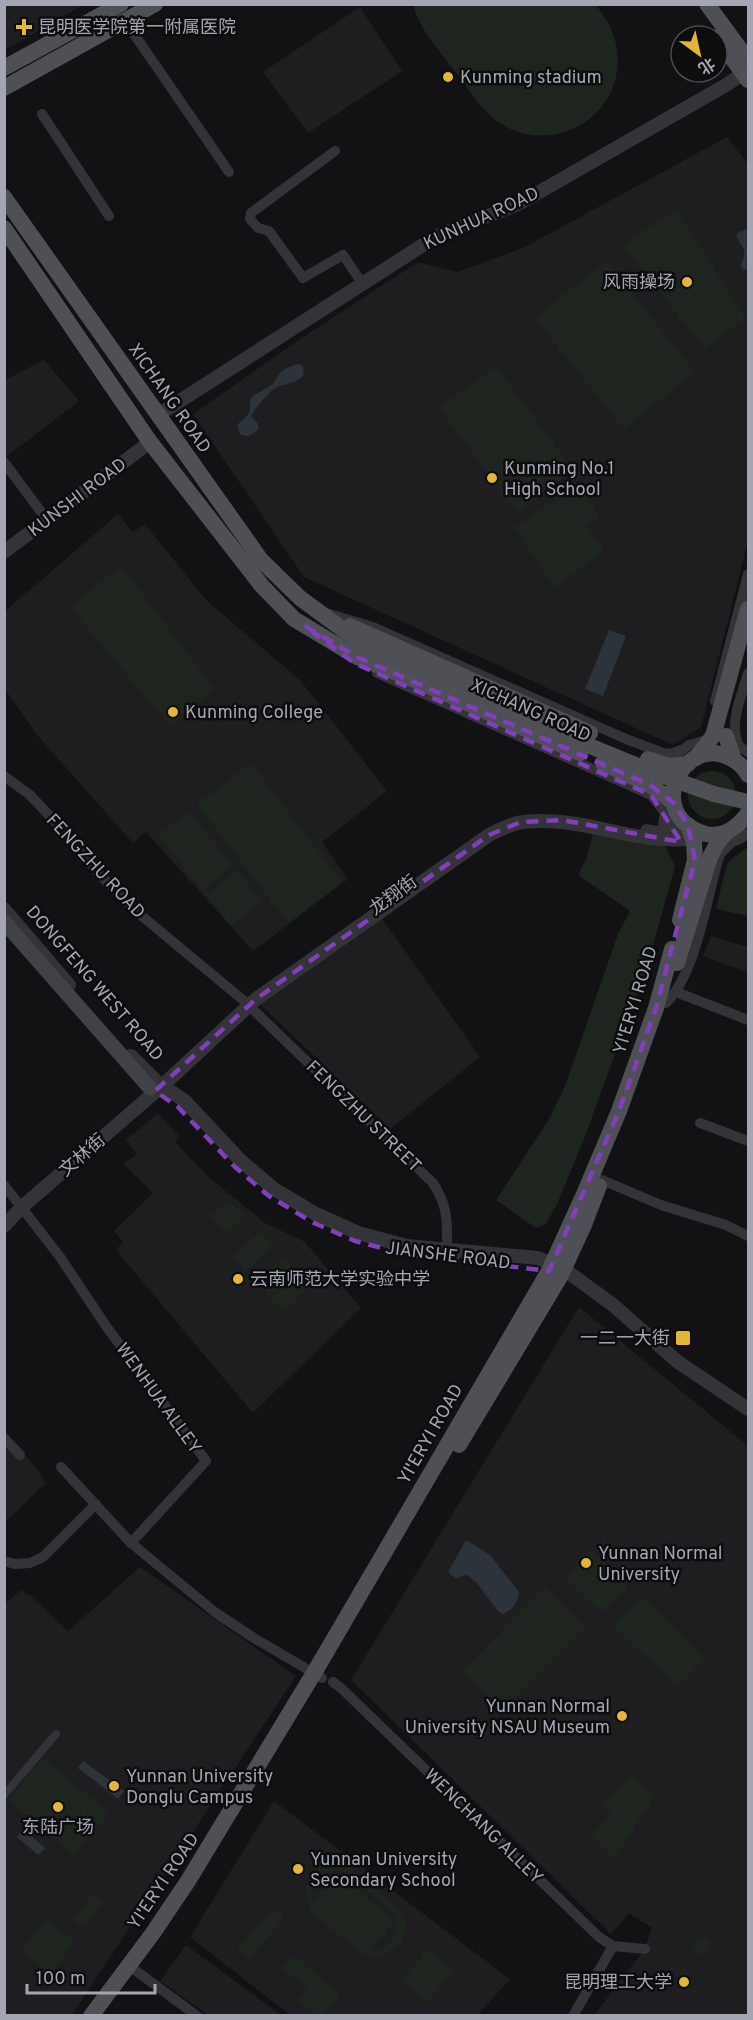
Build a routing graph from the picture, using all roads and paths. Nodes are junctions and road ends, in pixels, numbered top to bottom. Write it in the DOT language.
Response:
graph roads {
  1 [pos="155,4"];
  2 [pos="694,4"];
  3 [pos="707,4"];
  4 [pos="123,13"];
  5 [pos="711,24"];
  6 [pos="716,24"];
  7 [pos="729,39"];
  8 [pos="729,46"];
  9 [pos="748,50"];
  10 [pos="4,68"];
  11 [pos="747,71"];
  12 [pos="4,87"];
  13 [pos="42,114"];
  14 [pos="335,151"];
  15 [pos="229,172"];
  16 [pos="4,197"];
  17 [pos="109,216"];
  18 [pos="4,228"];
  19 [pos="362,283"];
  20 [pos="158,415"];
  21 [pos="150,442"];
  22 [pos="4,462"];
  23 [pos="47,520"];
  24 [pos="4,552"];
  25 [pos="748,574"];
  26 [pos="748,609"];
  27 [pos="317,610"];
  28 [pos="305,626"];
  29 [pos="748,642"];
  30 [pos="364,645"];
  31 [pos="748,673"];
  32 [pos="711,749"];
  33 [pos="748,775"];
  34 [pos="4,777"];
  35 [pos="748,802"];
  36 [pos="665,807"];
  37 [pos="740,832"];
  38 [pos="688,835"];
  39 [pos="4,909"];
  40 [pos="4,922"];
  41 [pos="675,956"];
  42 [pos="671,998"];
  43 [pos="246,1003"];
  44 [pos="748,1020"];
  45 [pos="156,1087"];
  46 [pos="700,1123"];
  47 [pos="748,1141"];
  48 [pos="602,1180"];
  49 [pos="4,1185"];
  50 [pos="20,1204"];
  51 [pos="4,1216"];
  52 [pos="4,1226"];
  53 [pos="748,1236"];
  54 [pos="447,1250"];
  55 [pos="556,1270"];
  56 [pos="748,1409"];
  57 [pos="748,1419"];
  58 [pos="4,1438"];
  59 [pos="20,1455"];
  60 [pos="61,1467"];
  61 [pos="96,1504"];
  62 [pos="132,1543"];
  63 [pos="4,1561"];
  64 [pos="323,1678"];
  65 [pos="56,1734"];
  66 [pos="4,1795"];
  67 [pos="613,1946"];
  68 [pos="645,1949"];
  69 [pos="135,1970"];
  70 [pos="91,2016"];
  71 [pos="104,2016"];
  72 [pos="197,2016"];
  73 [pos="573,2016"];
  1 -- 4 [label="main road"];
  2 -- 5 [label="main road"];
  3 -- 6 [label="main road"];
  4 -- 10 [label="main road"];
  4 -- 12 [label="main road"];
  4 -- 15 [label="street"];
  7 -- 9 [label="street"];
  8 -- 11 [label="main road"];
  11 -- 19 [label="street, KUNHUA ROAD"];
  13 -- 17 [label="street"];
  14 -- 19 [label="street"];
  16 -- 20 [label="main road, XICHANG ROAD"];
  18 -- 21 [label="main road, XICHANG ROAD"];
  19 -- 20 [label="street, KUNHUA ROAD"];
  20 -- 27 [label="main road, XICHANG ROAD"];
  21 -- 23 [label="street, KUNSHI ROAD"];
  21 -- 28 [label="main road, XICHANG ROAD"];
  22 -- 23 [label="street"];
  23 -- 24 [label="street, KUNSHI ROAD"];
  25 -- 32 [label="street"];
  26 -- 32 [label="main road"];
  27 -- 30 [label="main road, XICHANG ROAD"];
  27 -- 32 [label="street"];
  27 -- 32 [label="main road, XICHANG ROAD, bridge"];
  28 -- 30 [label="main road, XICHANG ROAD"];
  28 -- 36 [label="street"];
  28 -- 36 [label="main road, XICHANG ROAD, bridge"];
  29 -- 32 [label="main road"];
  30 -- 35 [label="main road, XICHANG ROAD, bridge"];
  31 -- 32 [label="street"];
  32 -- 33 [label="main road"];
  32 -- 36 [label="main road, bridge"];
  34 -- 43 [label="street, FENGZHU ROAD"];
  36 -- 38 [label="main road"];
  36 -- 43 [label="street, 龙翔街"];
  37 -- 38 [label="main road, bridge"];
  37 -- 41 [label="main road, YI'ERYI ROAD, bridge"];
  37 -- 42 [label="street"];
  38 -- 41 [label="main road, YI'ERYI ROAD, bridge"];
  38 -- 43 [label="street, 龙翔街"];
  39 -- 45 [label="street, DONGFENG WEST ROAD"];
  40 -- 45 [label="main road, DONGFENG WEST ROAD"];
  41 -- 42 [label="main road, YI'ERYI ROAD"];
  41 -- 55 [label="main road, YI'ERYI ROAD"];
  42 -- 44 [label="street"];
  42 -- 48 [label="main road, YI'ERYI ROAD"];
  43 -- 45 [label="street, 龙翔街"];
  43 -- 54 [label="street, FENGZHU STREET"];
  45 -- 50 [label="street, 文林街"];
  45 -- 54 [label="street, JIANSHE ROAD"];
  45 -- 55 [label="street, JIANSHE ROAD"];
  46 -- 47 [label="street"];
  48 -- 53 [label="street"];
  48 -- 55 [label="main road, YI'ERYI ROAD"];
  49 -- 50 [label="street"];
  50 -- 51 [label="street, 文林街"];
  50 -- 52 [label="street, 文林街"];
  50 -- 62 [label="street, WENHUA ALLEY"];
  54 -- 55 [label="street, JIANSHE ROAD"];
  55 -- 56 [label="street, JIANSHE ROAD"];
  55 -- 57 [label="street, JIANSHE ROAD"];
  55 -- 64 [label="main road, YI'ERYI ROAD"];
  58 -- 59 [label="street"];
  60 -- 61 [label="street"];
  61 -- 62 [label="street"];
  61 -- 63 [label="street"];
  62 -- 64 [label="street"];
  64 -- 67 [label="street, WENCHANG ALLEY"];
  64 -- 69 [label="main road, YI'ERYI ROAD"];
  64 -- 70 [label="main road, YI'ERYI ROAD"];
  65 -- 66 [label="street"];
  67 -- 68 [label="street"];
  67 -- 73 [label="street"];
  69 -- 71 [label="main road, YI'ERYI ROAD"];
  69 -- 72 [label="street"];
}
